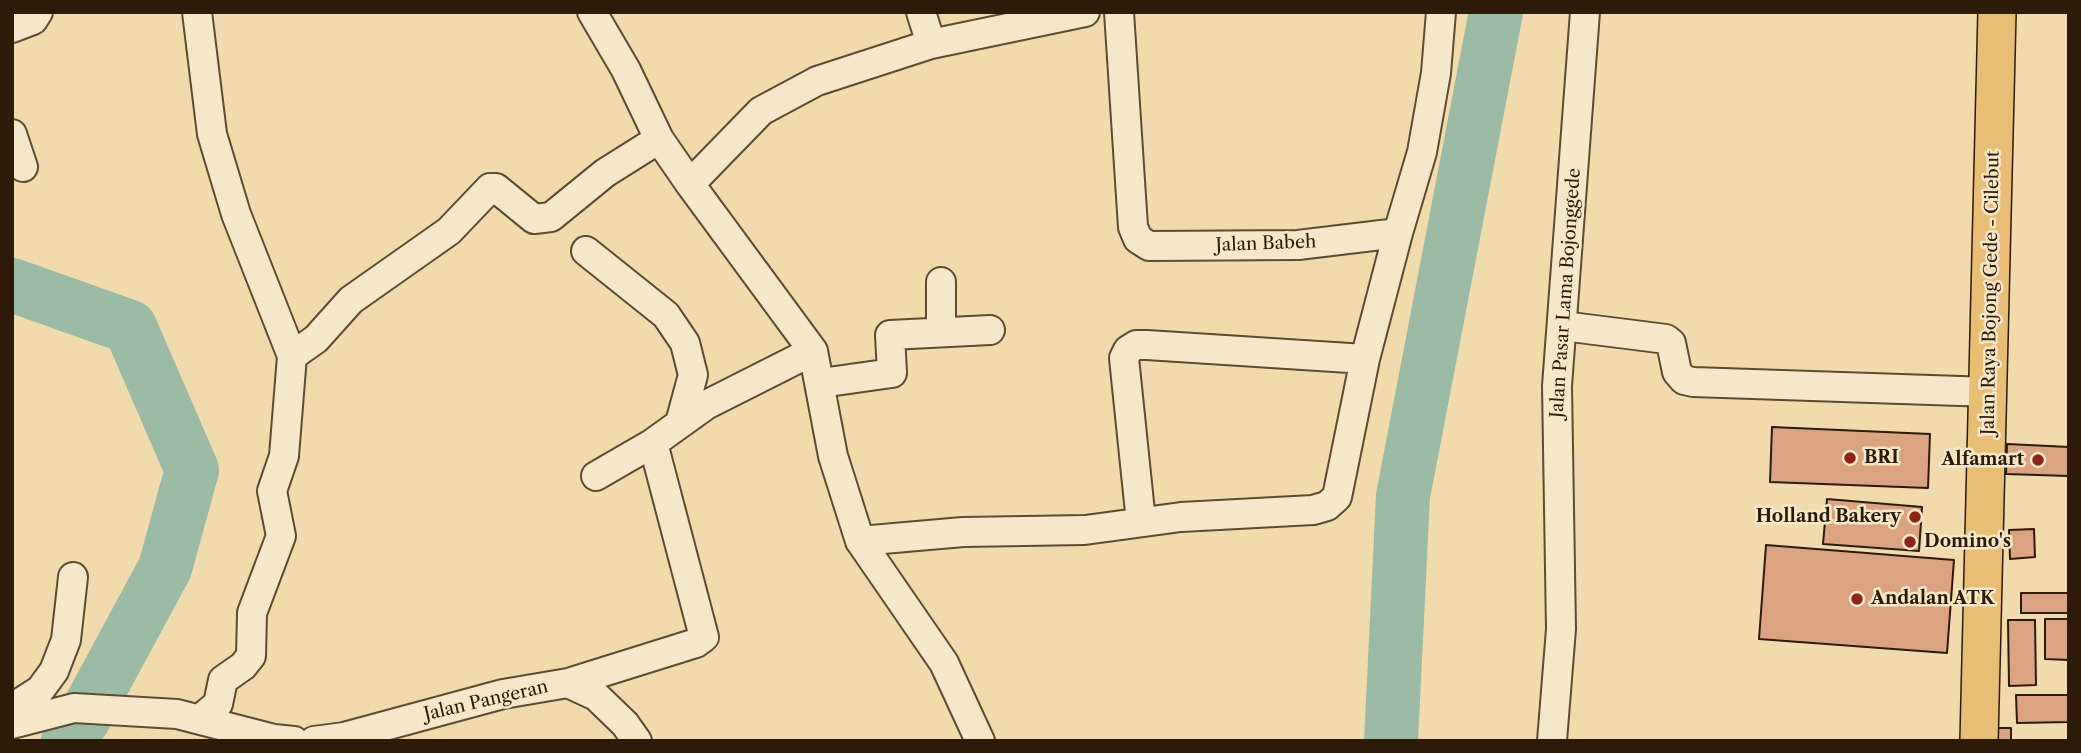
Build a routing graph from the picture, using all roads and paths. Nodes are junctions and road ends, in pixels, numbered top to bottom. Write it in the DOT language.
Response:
graph roads {
  1 [pos="38,12"];
  2 [pos="197,12"];
  3 [pos="592,12"];
  4 [pos="921,12"];
  5 [pos="1084,12"];
  6 [pos="1119,12"];
  7 [pos="1441,12"];
  8 [pos="1585,12"];
  9 [pos="1997,12"];
  10 [pos="12,28"];
  11 [pos="931,44"];
  12 [pos="12,134"];
  13 [pos="659,139"];
  14 [pos="23,167"];
  15 [pos="690,184"];
  16 [pos="1398,233"];
  17 [pos="586,251"];
  18 [pos="941,282"];
  19 [pos="1563,326"];
  20 [pos="990,330"];
  21 [pos="941,331"];
  22 [pos="813,351"];
  23 [pos="292,356"];
  24 [pos="1365,359"];
  25 [pos="821,383"];
  26 [pos="1990,392"];
  27 [pos="680,424"];
  28 [pos="653,443"];
  29 [pos="596,476"];
  30 [pos="1141,522"];
  31 [pos="860,541"];
  32 [pos="73,577"];
  33 [pos="568,683"];
  34 [pos="12,708"];
  35 [pos="188,716"];
  36 [pos="12,724"];
  37 [pos="294,741"];
  38 [pos="314,741"];
  39 [pos="637,741"];
  40 [pos="980,741"];
  41 [pos="1552,741"];
  42 [pos="1979,741"];
  1 -- 10 [label="street"];
  2 -- 23 [label="street"];
  3 -- 13 [label="street"];
  4 -- 11 [label="street"];
  5 -- 11 [label="street"];
  6 -- 16 [label="street, Jalan Babeh"];
  7 -- 16 [label="street"];
  8 -- 19 [label="street, Jalan Pasar Lama Bojonggede"];
  9 -- 26 [label="main road, Jalan Raya Bojong Gede - Cilebut"];
  11 -- 15 [label="street"];
  12 -- 14 [label="street"];
  13 -- 15 [label="street"];
  13 -- 23 [label="street"];
  15 -- 22 [label="street"];
  16 -- 24 [label="street"];
  17 -- 27 [label="street"];
  18 -- 21 [label="street"];
  19 -- 26 [label="street"];
  19 -- 41 [label="street, Jalan Pasar Lama Bojonggede"];
  20 -- 21 [label="street"];
  21 -- 25 [label="street"];
  22 -- 25 [label="street"];
  22 -- 27 [label="street"];
  23 -- 35 [label="street"];
  24 -- 30 [label="street"];
  24 -- 30 [label="street"];
  25 -- 31 [label="street"];
  26 -- 42 [label="main road, Jalan Raya Bojong Gede - Cilebut"];
  27 -- 28 [label="street"];
  28 -- 29 [label="street"];
  28 -- 33 [label="street"];
  30 -- 31 [label="street"];
  31 -- 40 [label="street"];
  32 -- 34 [label="street"];
  33 -- 38 [label="street, Jalan Pangeran"];
  33 -- 39 [label="street, Jalan Pangeran"];
  35 -- 36 [label="street"];
  35 -- 37 [label="street"];
}
